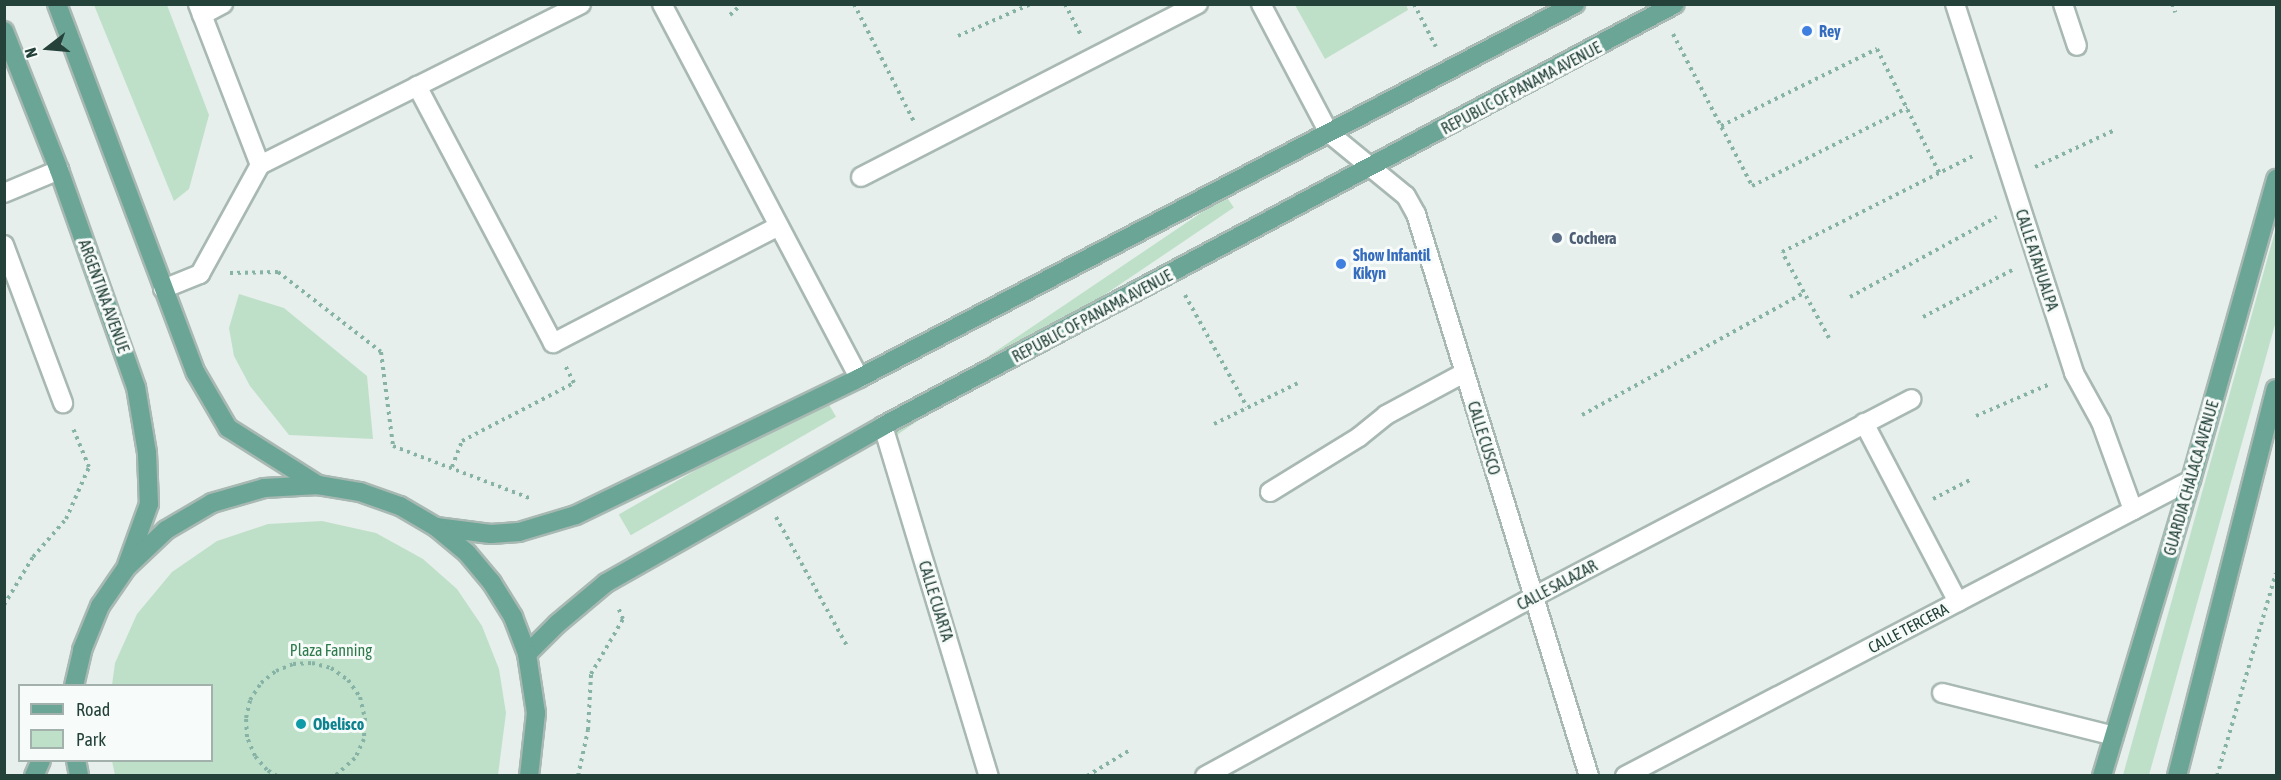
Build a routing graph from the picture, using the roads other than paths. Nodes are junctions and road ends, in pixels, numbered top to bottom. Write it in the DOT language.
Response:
graph roads {
  1 [pos="57,4"];
  2 [pos="223,4"];
  3 [pos="581,4"];
  4 [pos="662,4"];
  5 [pos="1198,4"];
  6 [pos="1261,4"];
  7 [pos="1575,4"];
  8 [pos="1954,4"];
  9 [pos="2063,4"];
  10 [pos="1668,8"];
  11 [pos="200,10"];
  12 [pos="4,31"];
  13 [pos="2077,46"];
  14 [pos="417,86"];
  15 [pos="1329,133"];
  16 [pos="260,165"];
  17 [pos="1372,168"];
  18 [pos="59,170"];
  19 [pos="861,177"];
  20 [pos="2277,179"];
  21 [pos="4,193"];
  22 [pos="779,226"];
  23 [pos="4,245"];
  24 [pos="163,289"];
  25 [pos="1464,373"];
  26 [pos="859,378"];
  27 [pos="2277,389"];
  28 [pos="1911,399"];
  29 [pos="63,403"];
  30 [pos="1864,423"];
  31 [pos="883,426"];
  32 [pos="2271,427"];
  33 [pos="2191,480"];
  34 [pos="318,486"];
  35 [pos="1270,492"];
  36 [pos="2133,510"];
  37 [pos="436,527"];
  38 [pos="126,568"];
  39 [pos="1533,597"];
  40 [pos="1958,602"];
  41 [pos="527,654"];
  42 [pos="74,684"];
  43 [pos="1942,693"];
  44 [pos="2114,736"];
  45 [pos="40,762"];
  46 [pos="34,776"];
  47 [pos="529,776"];
  48 [pos="989,776"];
  49 [pos="1205,776"];
  50 [pos="1589,776"];
  51 [pos="1625,776"];
  52 [pos="2102,776"];
  53 [pos="2177,776"];
  1 -- 24 [label="main road"];
  2 -- 11 [label="street"];
  3 -- 14 [label="street"];
  4 -- 22 [label="street"];
  5 -- 19 [label="street"];
  6 -- 15 [label="street"];
  7 -- 15 [label="main road"];
  8 -- 36 [label="street, CALLE ATAHUALPA"];
  9 -- 13 [label="street"];
  10 -- 17 [label="main road, REPUBLIC OF PANAMA AVENUE"];
  11 -- 16 [label="street"];
  12 -- 18 [label="main road, ARGENTINA AVENUE"];
  14 -- 16 [label="street"];
  14 -- 22 [label="street"];
  15 -- 17 [label="street, CALLE CUSCO"];
  15 -- 26 [label="main road"];
  16 -- 24 [label="street"];
  17 -- 25 [label="street, CALLE CUSCO"];
  17 -- 31 [label="main road, REPUBLIC OF PANAMA AVENUE"];
  18 -- 21 [label="street"];
  18 -- 38 [label="main road, ARGENTINA AVENUE"];
  20 -- 33 [label="main road, GUARDIA CHALACA AVENUE"];
  22 -- 26 [label="street"];
  23 -- 29 [label="street"];
  24 -- 34 [label="main road"];
  25 -- 35 [label="street"];
  25 -- 39 [label="street, CALLE CUSCO"];
  26 -- 37 [label="main road"];
  27 -- 32 [label="main road"];
  28 -- 30 [label="street, CALLE SALAZAR"];
  30 -- 39 [label="street, CALLE SALAZAR"];
  30 -- 40 [label="street"];
  31 -- 41 [label="main road, REPUBLIC OF PANAMA AVENUE"];
  31 -- 48 [label="street, CALLE CUARTA"];
  32 -- 53 [label="main road"];
  33 -- 36 [label="street, CALLE TERCERA"];
  33 -- 44 [label="main road, GUARDIA CHALACA AVENUE"];
  34 -- 37 [label="main road"];
  34 -- 38 [label="main road"];
  36 -- 40 [label="street, CALLE TERCERA"];
  37 -- 41 [label="main road"];
  38 -- 42 [label="main road"];
  39 -- 49 [label="street, CALLE SALAZAR"];
  39 -- 50 [label="street, CALLE CUSCO"];
  40 -- 51 [label="street, CALLE TERCERA"];
  41 -- 47 [label="main road"];
  43 -- 44 [label="street"];
  44 -- 52 [label="main road, GUARDIA CHALACA AVENUE"];
  45 -- 46 [label="main road"];
}
